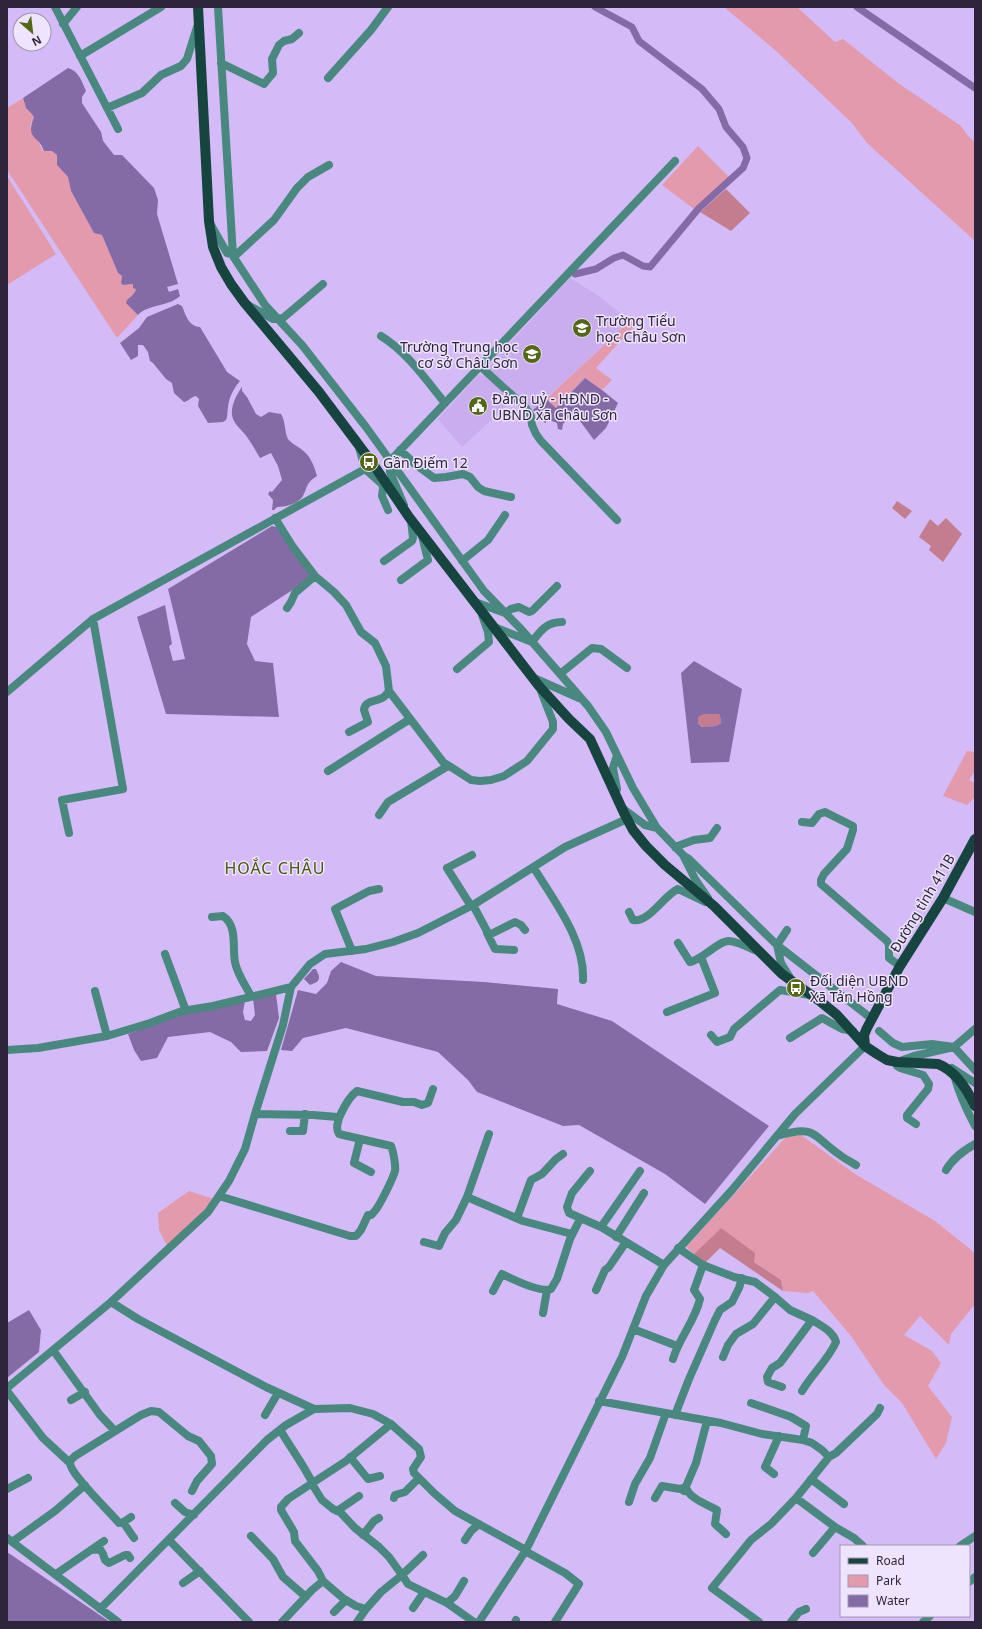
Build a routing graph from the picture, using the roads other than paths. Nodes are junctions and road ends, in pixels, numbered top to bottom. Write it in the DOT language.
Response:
graph roads {
  1 [pos="55,7"];
  2 [pos="77,7"];
  3 [pos="161,7"];
  4 [pos="198,7"];
  5 [pos="218,7"];
  6 [pos="388,7"];
  7 [pos="64,24"];
  8 [pos="198,24"];
  9 [pos="299,33"];
  10 [pos="80,56"];
  11 [pos="221,64"];
  12 [pos="328,78"];
  13 [pos="107,108"];
  14 [pos="118,129"];
  15 [pos="675,161"];
  16 [pos="329,165"];
  17 [pos="209,221"];
  18 [pos="233,256"];
  19 [pos="323,284"];
  20 [pos="244,302"];
  21 [pos="278,318"];
  22 [pos="381,336"];
  23 [pos="480,366"];
  24 [pos="445,403"];
  25 [pos="358,444"];
  26 [pos="400,450"];
  27 [pos="390,461"];
  28 [pos="365,470"];
  29 [pos="383,482"];
  30 [pos="511,497"];
  31 [pos="388,510"];
  32 [pos="505,515"];
  33 [pos="275,518"];
  34 [pos="410,519"];
  35 [pos="617,520"];
  36 [pos="422,533"];
  37 [pos="384,561"];
  38 [pos="462,561"];
  39 [pos="315,576"];
  40 [pos="401,580"];
  41 [pos="557,586"];
  42 [pos="476,604"];
  43 [pos="287,608"];
  44 [pos="505,613"];
  45 [pos="93,619"];
  46 [pos="562,622"];
  47 [pos="494,627"];
  48 [pos="532,642"];
  49 [pos="627,668"];
  50 [pos="457,669"];
  51 [pos="560,674"];
  52 [pos="536,682"];
  53 [pos="389,691"];
  54 [pos="7,692"];
  55 [pos="581,699"];
  56 [pos="410,719"];
  57 [pos="349,732"];
  58 [pos="617,755"];
  59 [pos="448,766"];
  60 [pos="328,771"];
  61 [pos="620,804"];
  62 [pos="379,815"];
  63 [pos="627,820"];
  64 [pos="802,822"];
  65 [pos="657,828"];
  66 [pos="717,828"];
  67 [pos="69,833"];
  68 [pos="975,839"];
  69 [pos="675,847"];
  70 [pos="472,855"];
  71 [pos="683,855"];
  72 [pos="534,868"];
  73 [pos="379,889"];
  74 [pos="943,898"];
  75 [pos="472,906"];
  76 [pos="714,906"];
  77 [pos="629,912"];
  78 [pos="975,912"];
  79 [pos="212,917"];
  80 [pos="525,930"];
  81 [pos="787,930"];
  82 [pos="487,933"];
  83 [pos="678,943"];
  84 [pos="778,945"];
  85 [pos="352,950"];
  86 [pos="514,950"];
  87 [pos="762,953"];
  88 [pos="165,954"];
  89 [pos="701,957"];
  90 [pos="900,966"];
  91 [pos="582,980"];
  92 [pos="794,983"];
  93 [pos="291,987"];
  94 [pos="95,990"];
  95 [pos="251,996"];
  96 [pos="812,996"];
  97 [pos="186,1011"];
  98 [pos="667,1012"];
  99 [pos="872,1018"];
  100 [pos="975,1029"];
  101 [pos="853,1031"];
  102 [pos="879,1031"];
  103 [pos="711,1035"];
  104 [pos="107,1036"];
  105 [pos="790,1038"];
  106 [pos="866,1046"];
  107 [pos="954,1047"];
  108 [pos="7,1050"];
  109 [pos="897,1062"];
  110 [pos="943,1066"];
  111 [pos="975,1070"];
  112 [pos="954,1074"];
  113 [pos="975,1083"];
  114 [pos="433,1089"];
  115 [pos="975,1107"];
  116 [pos="255,1114"];
  117 [pos="305,1114"];
  118 [pos="338,1117"];
  119 [pos="916,1124"];
  120 [pos="975,1126"];
  121 [pos="290,1131"];
  122 [pos="489,1134"];
  123 [pos="777,1136"];
  124 [pos="360,1139"];
  125 [pos="975,1144"];
  126 [pos="563,1154"];
  127 [pos="856,1165"];
  128 [pos="946,1170"];
  129 [pos="590,1171"];
  130 [pos="640,1171"];
  131 [pos="371,1172"];
  132 [pos="644,1193"];
  133 [pos="219,1196"];
  134 [pos="467,1196"];
  135 [pos="517,1218"];
  136 [pos="580,1219"];
  137 [pos="601,1227"];
  138 [pos="572,1234"];
  139 [pos="616,1237"];
  140 [pos="424,1242"];
  141 [pos="626,1242"];
  142 [pos="678,1248"];
  143 [pos="664,1265"];
  144 [pos="703,1265"];
  145 [pos="742,1278"];
  146 [pos="547,1290"];
  147 [pos="596,1290"];
  148 [pos="493,1291"];
  149 [pos="775,1297"];
  150 [pos="110,1302"];
  151 [pos="543,1313"];
  152 [pos="812,1320"];
  153 [pos="633,1329"];
  154 [pos="677,1346"];
  155 [pos="53,1350"];
  156 [pos="723,1357"];
  157 [pos="673,1359"];
  158 [pos="782,1387"];
  159 [pos="7,1390"];
  160 [pos="802,1391"];
  161 [pos="85,1392"];
  162 [pos="278,1393"];
  163 [pos="71,1400"];
  164 [pos="598,1401"];
  165 [pos="751,1403"];
  166 [pos="880,1408"];
  167 [pos="314,1409"];
  168 [pos="666,1413"];
  169 [pos="265,1415"];
  170 [pos="675,1415"];
  171 [pos="707,1421"];
  172 [pos="391,1424"];
  173 [pos="280,1430"];
  174 [pos="115,1431"];
  175 [pos="779,1436"];
  176 [pos="803,1440"];
  177 [pos="350,1457"];
  178 [pos="829,1458"];
  179 [pos="70,1463"];
  180 [pos="774,1474"];
  181 [pos="380,1476"];
  182 [pos="28,1478"];
  183 [pos="419,1478"];
  184 [pos="811,1479"];
  185 [pos="312,1484"];
  186 [pos="85,1485"];
  187 [pos="685,1489"];
  188 [pos="7,1490"];
  189 [pos="192,1491"];
  190 [pos="359,1496"];
  191 [pos="394,1498"];
  192 [pos="655,1498"];
  193 [pos="796,1498"];
  194 [pos="175,1502"];
  195 [pos="630,1502"];
  196 [pos="844,1504"];
  197 [pos="336,1511"];
  198 [pos="194,1515"];
  199 [pos="131,1517"];
  200 [pos="379,1518"];
  201 [pos="123,1522"];
  202 [pos="479,1524"];
  203 [pos="835,1527"];
  204 [pos="363,1534"];
  205 [pos="726,1534"];
  206 [pos="251,1536"];
  207 [pos="975,1536"];
  208 [pos="134,1538"];
  209 [pos="10,1540"];
  210 [pos="169,1540"];
  211 [pos="465,1540"];
  212 [pos="104,1541"];
  213 [pos="862,1545"];
  214 [pos="962,1545"];
  215 [pos="91,1550"];
  216 [pos="526,1551"];
  217 [pos="812,1553"];
  218 [pos="423,1555"];
  219 [pos="130,1558"];
  220 [pos="200,1571"];
  221 [pos="56,1574"];
  222 [pos="402,1575"];
  223 [pos="324,1581"];
  224 [pos="464,1581"];
  225 [pos="183,1583"];
  226 [pos="424,1592"];
  227 [pos="306,1597"];
  228 [pos="346,1600"];
  229 [pos="447,1603"];
  230 [pos="413,1608"];
  231 [pos="100,1609"];
  232 [pos="366,1609"];
  233 [pos="806,1609"];
  234 [pos="334,1612"];
  235 [pos="286,1620"];
  236 [pos="118,1622"];
  237 [pos="249,1622"];
  238 [pos="357,1622"];
  239 [pos="474,1622"];
  240 [pos="479,1622"];
  241 [pos="555,1622"];
  242 [pos="759,1622"];
  243 [pos="791,1622"];
  1 -- 7 [label="street"];
  2 -- 7 [label="street"];
  3 -- 10 [label="street"];
  4 -- 8 [label="main road"];
  5 -- 11 [label="street"];
  6 -- 12 [label="street"];
  7 -- 10 [label="street"];
  8 -- 13 [label="street"];
  8 -- 17 [label="main road"];
  9 -- 11 [label="street"];
  10 -- 13 [label="street"];
  11 -- 18 [label="street"];
  13 -- 14 [label="street"];
  15 -- 23 [label="street"];
  16 -- 18 [label="street"];
  17 -- 18 [label="street"];
  17 -- 20 [label="main road"];
  18 -- 21 [label="street"];
  19 -- 21 [label="street"];
  20 -- 21 [label="street"];
  20 -- 25 [label="main road"];
  21 -- 27 [label="street"];
  22 -- 24 [label="street"];
  23 -- 24 [label="street"];
  23 -- 35 [label="street"];
  24 -- 26 [label="street"];
  25 -- 28 [label="street"];
  25 -- 29 [label="main road"];
  26 -- 27 [label="street"];
  26 -- 30 [label="street"];
  27 -- 34 [label="street"];
  27 -- 38 [label="street"];
  28 -- 29 [label="street"];
  28 -- 33 [label="street"];
  29 -- 31 [label="street"];
  29 -- 34 [label="main road"];
  32 -- 38 [label="street"];
  33 -- 39 [label="street"];
  33 -- 45 [label="street"];
  34 -- 36 [label="main road"];
  34 -- 37 [label="street"];
  36 -- 40 [label="street"];
  36 -- 42 [label="main road"];
  38 -- 44 [label="street"];
  39 -- 43 [label="street"];
  39 -- 53 [label="street"];
  41 -- 44 [label="street"];
  42 -- 44 [label="street"];
  42 -- 47 [label="main road"];
  42 -- 50 [label="street"];
  44 -- 48 [label="street"];
  45 -- 54 [label="street"];
  45 -- 67 [label="street"];
  46 -- 48 [label="street"];
  47 -- 48 [label="street"];
  47 -- 52 [label="main road"];
  48 -- 51 [label="street"];
  49 -- 51 [label="street"];
  51 -- 55 [label="street"];
  52 -- 55 [label="street"];
  52 -- 59 [label="street"];
  52 -- 61 [label="main road"];
  53 -- 56 [label="street"];
  53 -- 57 [label="street"];
  55 -- 58 [label="street"];
  56 -- 59 [label="street"];
  56 -- 60 [label="street"];
  58 -- 61 [label="street"];
  58 -- 65 [label="street"];
  59 -- 62 [label="street"];
  61 -- 63 [label="main road"];
  61 -- 65 [label="street"];
  63 -- 72 [label="street"];
  63 -- 76 [label="main road"];
  64 -- 90 [label="street"];
  65 -- 69 [label="street"];
  66 -- 69 [label="street"];
  68 -- 74 [label="main road, Đường tỉnh 411B"];
  69 -- 71 [label="street"];
  70 -- 75 [label="street"];
  71 -- 76 [label="street"];
  71 -- 84 [label="street"];
  72 -- 75 [label="street"];
  72 -- 91 [label="street"];
  73 -- 85 [label="street"];
  74 -- 78 [label="street"];
  74 -- 90 [label="main road, Đường tỉnh 411B"];
  75 -- 82 [label="street"];
  75 -- 85 [label="street"];
  76 -- 77 [label="street"];
  76 -- 87 [label="main road"];
  79 -- 95 [label="street"];
  80 -- 82 [label="street"];
  81 -- 84 [label="street"];
  82 -- 86 [label="street"];
  83 -- 89 [label="street"];
  84 -- 92 [label="street"];
  84 -- 99 [label="street"];
  85 -- 93 [label="street"];
  87 -- 89 [label="street"];
  87 -- 92 [label="main road"];
  88 -- 97 [label="street"];
  89 -- 98 [label="street"];
  90 -- 99 [label="main road, Đường tỉnh 411B"];
  92 -- 96 [label="main road"];
  93 -- 95 [label="street"];
  93 -- 116 [label="street"];
  94 -- 104 [label="street"];
  95 -- 97 [label="street"];
  96 -- 101 [label="main road"];
  96 -- 103 [label="street"];
  97 -- 104 [label="street"];
  99 -- 106 [label="main road, Đường tỉnh 411B"];
  100 -- 107 [label="street"];
  101 -- 105 [label="street"];
  101 -- 106 [label="main road"];
  102 -- 107 [label="street"];
  104 -- 108 [label="street"];
  106 -- 109 [label="main road"];
  106 -- 123 [label="street"];
  107 -- 109 [label="street"];
  107 -- 111 [label="street"];
  109 -- 110 [label="main road"];
  109 -- 119 [label="street"];
  110 -- 112 [label="main road"];
  110 -- 113 [label="street"];
  112 -- 115 [label="main road"];
  112 -- 120 [label="street"];
  114 -- 118 [label="street"];
  116 -- 117 [label="street"];
  116 -- 133 [label="street"];
  117 -- 118 [label="street"];
  117 -- 121 [label="street"];
  118 -- 124 [label="street"];
  122 -- 134 [label="street"];
  123 -- 127 [label="street"];
  123 -- 142 [label="street"];
  124 -- 131 [label="street"];
  124 -- 133 [label="street"];
  125 -- 128 [label="street"];
  126 -- 135 [label="street"];
  129 -- 136 [label="street"];
  130 -- 137 [label="street"];
  132 -- 139 [label="street"];
  133 -- 150 [label="street"];
  134 -- 135 [label="street"];
  134 -- 140 [label="street"];
  135 -- 138 [label="street"];
  136 -- 137 [label="street"];
  136 -- 138 [label="street"];
  137 -- 139 [label="street"];
  138 -- 146 [label="street"];
  139 -- 141 [label="street"];
  141 -- 143 [label="street"];
  141 -- 147 [label="street"];
  142 -- 143 [label="street"];
  142 -- 144 [label="street"];
  143 -- 153 [label="street"];
  144 -- 145 [label="street"];
  144 -- 154 [label="street"];
  145 -- 149 [label="street"];
  145 -- 170 [label="street"];
  146 -- 148 [label="street"];
  146 -- 151 [label="street"];
  149 -- 152 [label="street"];
  149 -- 156 [label="street"];
  150 -- 155 [label="street"];
  150 -- 162 [label="street"];
  152 -- 158 [label="street"];
  152 -- 160 [label="street"];
  153 -- 154 [label="street"];
  153 -- 164 [label="street"];
  154 -- 157 [label="street"];
  155 -- 159 [label="street"];
  155 -- 161 [label="street"];
  159 -- 179 [label="street"];
  161 -- 163 [label="street"];
  161 -- 174 [label="street"];
  162 -- 167 [label="street"];
  162 -- 169 [label="street"];
  164 -- 168 [label="street"];
  164 -- 216 [label="street"];
  165 -- 176 [label="street"];
  166 -- 178 [label="street"];
  167 -- 172 [label="street"];
  167 -- 173 [label="street"];
  168 -- 170 [label="street"];
  168 -- 195 [label="street"];
  170 -- 171 [label="street"];
  171 -- 175 [label="street"];
  171 -- 187 [label="street"];
  172 -- 177 [label="street"];
  172 -- 183 [label="street"];
  173 -- 185 [label="street"];
  173 -- 198 [label="street"];
  174 -- 179 [label="street"];
  174 -- 189 [label="street"];
  175 -- 176 [label="street"];
  175 -- 180 [label="street"];
  176 -- 178 [label="street"];
  177 -- 181 [label="street"];
  177 -- 185 [label="street"];
  178 -- 184 [label="street"];
  179 -- 186 [label="street"];
  182 -- 188 [label="street"];
  183 -- 191 [label="street"];
  183 -- 202 [label="street"];
  184 -- 193 [label="street"];
  184 -- 196 [label="street"];
  185 -- 197 [label="street"];
  185 -- 223 [label="street"];
  186 -- 201 [label="street"];
  186 -- 209 [label="street"];
  187 -- 192 [label="street"];
  187 -- 205 [label="street"];
  190 -- 197 [label="street"];
  193 -- 203 [label="street"];
  193 -- 242 [label="street"];
  194 -- 198 [label="street"];
  197 -- 204 [label="street"];
  198 -- 210 [label="street"];
  199 -- 201 [label="street"];
  200 -- 204 [label="street"];
  201 -- 208 [label="street"];
  202 -- 211 [label="street"];
  202 -- 216 [label="street"];
  203 -- 213 [label="street"];
  203 -- 217 [label="street"];
  204 -- 222 [label="street"];
  206 -- 227 [label="street"];
  207 -- 214 [label="street"];
  209 -- 221 [label="street"];
  210 -- 220 [label="street"];
  210 -- 231 [label="street"];
  212 -- 215 [label="street"];
  215 -- 219 [label="street"];
  215 -- 221 [label="street"];
  216 -- 240 [label="street"];
  216 -- 241 [label="street"];
  218 -- 222 [label="street"];
  220 -- 225 [label="street"];
  220 -- 237 [label="street"];
  221 -- 231 [label="street"];
  222 -- 226 [label="street"];
  222 -- 232 [label="street"];
  223 -- 227 [label="street"];
  223 -- 228 [label="street"];
  224 -- 229 [label="street"];
  226 -- 229 [label="street"];
  226 -- 230 [label="street"];
  227 -- 235 [label="street"];
  228 -- 232 [label="street"];
  228 -- 234 [label="street"];
  229 -- 239 [label="street"];
  231 -- 236 [label="street"];
  232 -- 238 [label="street"];
  233 -- 243 [label="street"];
}
